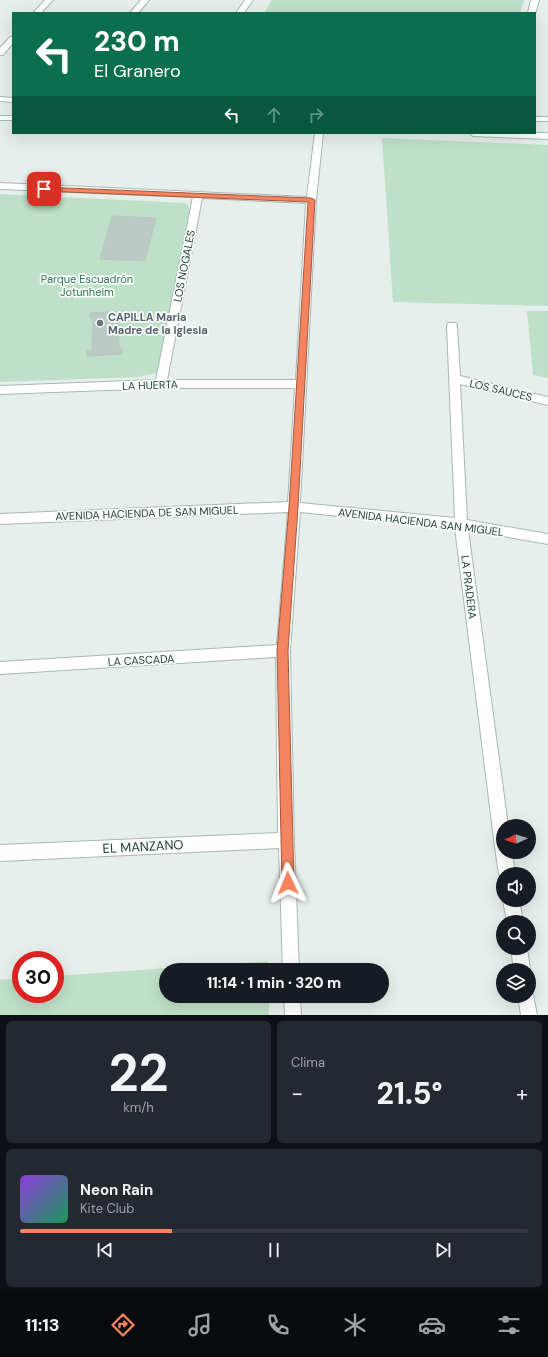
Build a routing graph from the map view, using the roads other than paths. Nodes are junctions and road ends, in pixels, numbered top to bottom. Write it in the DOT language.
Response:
graph roads {
  1 [pos="48,0"];
  2 [pos="145,0"];
  3 [pos="249,0"];
  4 [pos="536,0"];
  5 [pos="38,12"];
  6 [pos="135,12"];
  7 [pos="241,12"];
  8 [pos="532,12"];
  9 [pos="12,40"];
  10 [pos="0,53"];
  11 [pos="0,99"];
  12 [pos="12,100"];
  13 [pos="0,118"];
  14 [pos="12,118"];
  15 [pos="536,119"];
  16 [pos="548,119"];
  17 [pos="319,134"];
  18 [pos="498,134"];
  19 [pos="548,136"];
  20 [pos="0,186"];
  21 [pos="198,196"];
  22 [pos="311,200"];
  23 [pos="452,326"];
  24 [pos="454,379"];
  25 [pos="161,384"];
  26 [pos="301,384"];
  27 [pos="0,390"];
  28 [pos="548,401"];
  29 [pos="294,507"];
  30 [pos="0,519"];
  31 [pos="461,524"];
  32 [pos="548,539"];
  33 [pos="282,651"];
  34 [pos="0,668"];
  35 [pos="499,819"];
  36 [pos="286,840"];
  37 [pos="0,853"];
  38 [pos="291,963"];
  39 [pos="292,1003"];
  40 [pos="527,1003"];
  41 [pos="293,1015"];
  42 [pos="529,1015"];
  1 -- 5 [label="street"];
  2 -- 6 [label="street"];
  3 -- 7 [label="street"];
  4 -- 8 [label="street"];
  9 -- 10 [label="street"];
  11 -- 12 [label="street"];
  13 -- 14 [label="street"];
  15 -- 16 [label="street"];
  17 -- 22 [label="street"];
  18 -- 19 [label="street"];
  20 -- 21 [label="street"];
  21 -- 22 [label="street"];
  21 -- 25 [label="street, LOS NOGALES"];
  22 -- 26 [label="street"];
  23 -- 24 [label="street, LA PRADERA"];
  24 -- 28 [label="street, LOS SAUCES"];
  24 -- 31 [label="street, LA PRADERA"];
  25 -- 26 [label="street, LA HUERTA"];
  25 -- 27 [label="street, LA HUERTA"];
  26 -- 29 [label="street"];
  29 -- 30 [label="street, AVENIDA HACIENDA DE SAN MIGUEL"];
  29 -- 31 [label="street, AVENIDA HACIENDA SAN MIGUEL"];
  29 -- 33 [label="street"];
  31 -- 32 [label="street, AVENIDA HACIENDA SAN MIGUEL"];
  31 -- 35 [label="street, LA PRADERA"];
  33 -- 34 [label="street, LA CASCADA"];
  33 -- 36 [label="street"];
  36 -- 37 [label="street, EL MANZANO"];
  36 -- 38 [label="street"];
  39 -- 41 [label="street"];
  40 -- 42 [label="street"];
}
